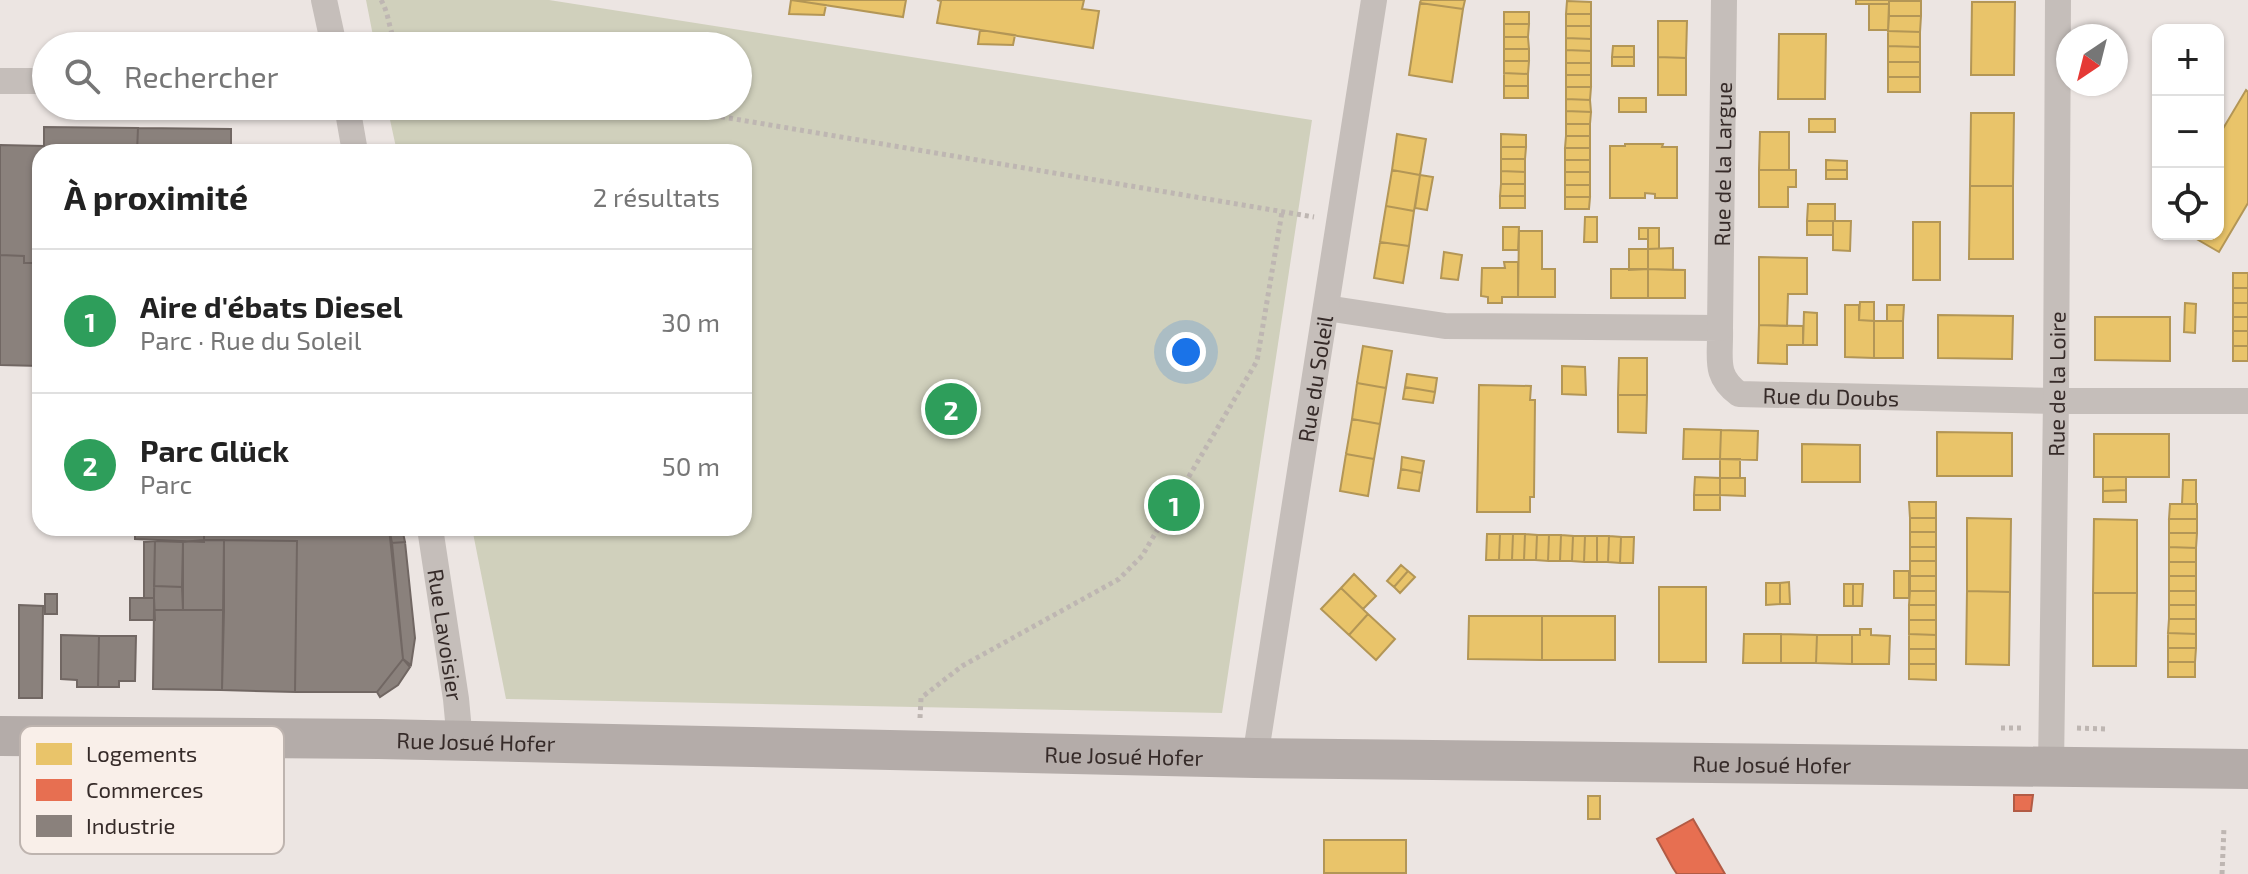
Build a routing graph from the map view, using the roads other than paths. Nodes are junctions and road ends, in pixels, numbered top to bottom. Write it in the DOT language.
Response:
graph roads {
  1 [pos="324,0"];
  2 [pos="1374,0"];
  3 [pos="1724,0"];
  4 [pos="2058,0"];
  5 [pos="331,32"];
  6 [pos="0,81"];
  7 [pos="32,81"];
  8 [pos="349,120"];
  9 [pos="354,144"];
  10 [pos="1326,308"];
  11 [pos="1720,328"];
  12 [pos="2056,401"];
  13 [pos="2248,401"];
  14 [pos="431,536"];
  15 [pos="0,736"];
  16 [pos="20,736"];
  17 [pos="284,740"];
  18 [pos="460,742"];
  19 [pos="1255,758"];
  20 [pos="2051,768"];
  21 [pos="2248,769"];
  1 -- 5 [label="street"];
  2 -- 10 [label="street, Rue du Soleil"];
  3 -- 11 [label="street, Rue de la Largue"];
  4 -- 12 [label="street, Rue de la Loire"];
  6 -- 7 [label="street"];
  8 -- 9 [label="street"];
  10 -- 11 [label="street"];
  10 -- 19 [label="street, Rue du Soleil"];
  11 -- 12 [label="street, Rue du Doubs"];
  12 -- 13 [label="street, Rue du Doubs"];
  12 -- 20 [label="street, Rue de la Loire"];
  14 -- 18 [label="street, Rue Lavoisier"];
  15 -- 16 [label="main road, Rue Josué Hofer"];
  17 -- 18 [label="main road, Rue Josué Hofer"];
  18 -- 19 [label="main road, Rue Josué Hofer"];
  19 -- 20 [label="main road, Rue Josué Hofer"];
  20 -- 21 [label="main road, Rue Josué Hofer"];
}
